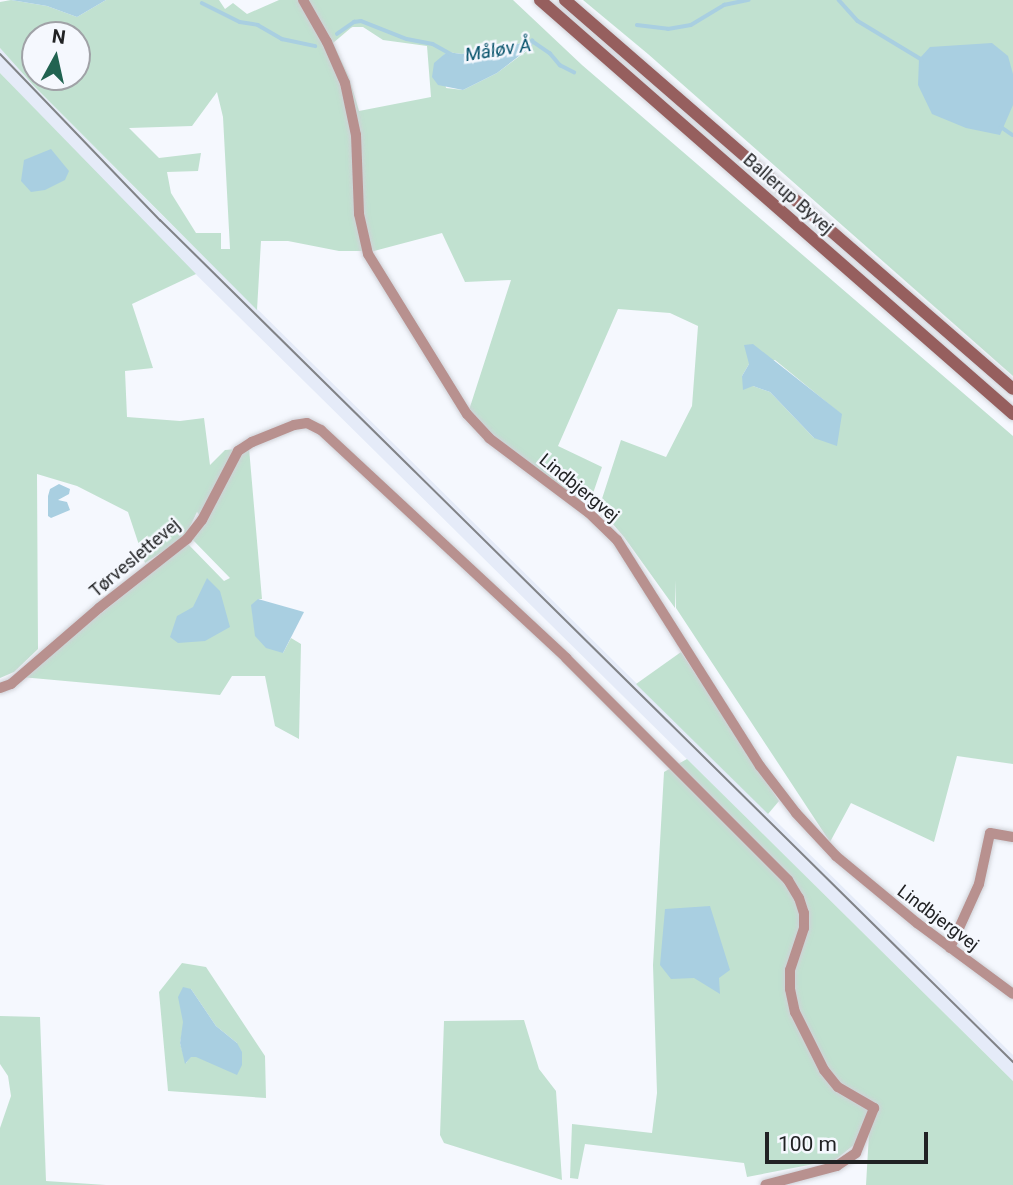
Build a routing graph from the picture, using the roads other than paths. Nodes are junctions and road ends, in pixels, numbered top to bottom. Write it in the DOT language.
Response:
graph roads {
  1 [pos="303,0"];
  2 [pos="540,0"];
  3 [pos="565,0"];
  4 [pos="1013,389"];
  5 [pos="1013,414"];
  6 [pos="0,688"];
  7 [pos="1013,837"];
  8 [pos="950,948"];
  9 [pos="1013,994"];
  10 [pos="765,1185"];
  1 -- 8 [label="street, Lindbjergvej"];
  2 -- 5 [label="main road, Ballerup Byvej"];
  3 -- 4 [label="main road, Ballerup Byvej"];
  6 -- 10 [label="street, Tørveslettevej"];
  7 -- 8 [label="street"];
  8 -- 9 [label="street, Lindbjergvej"];
}
